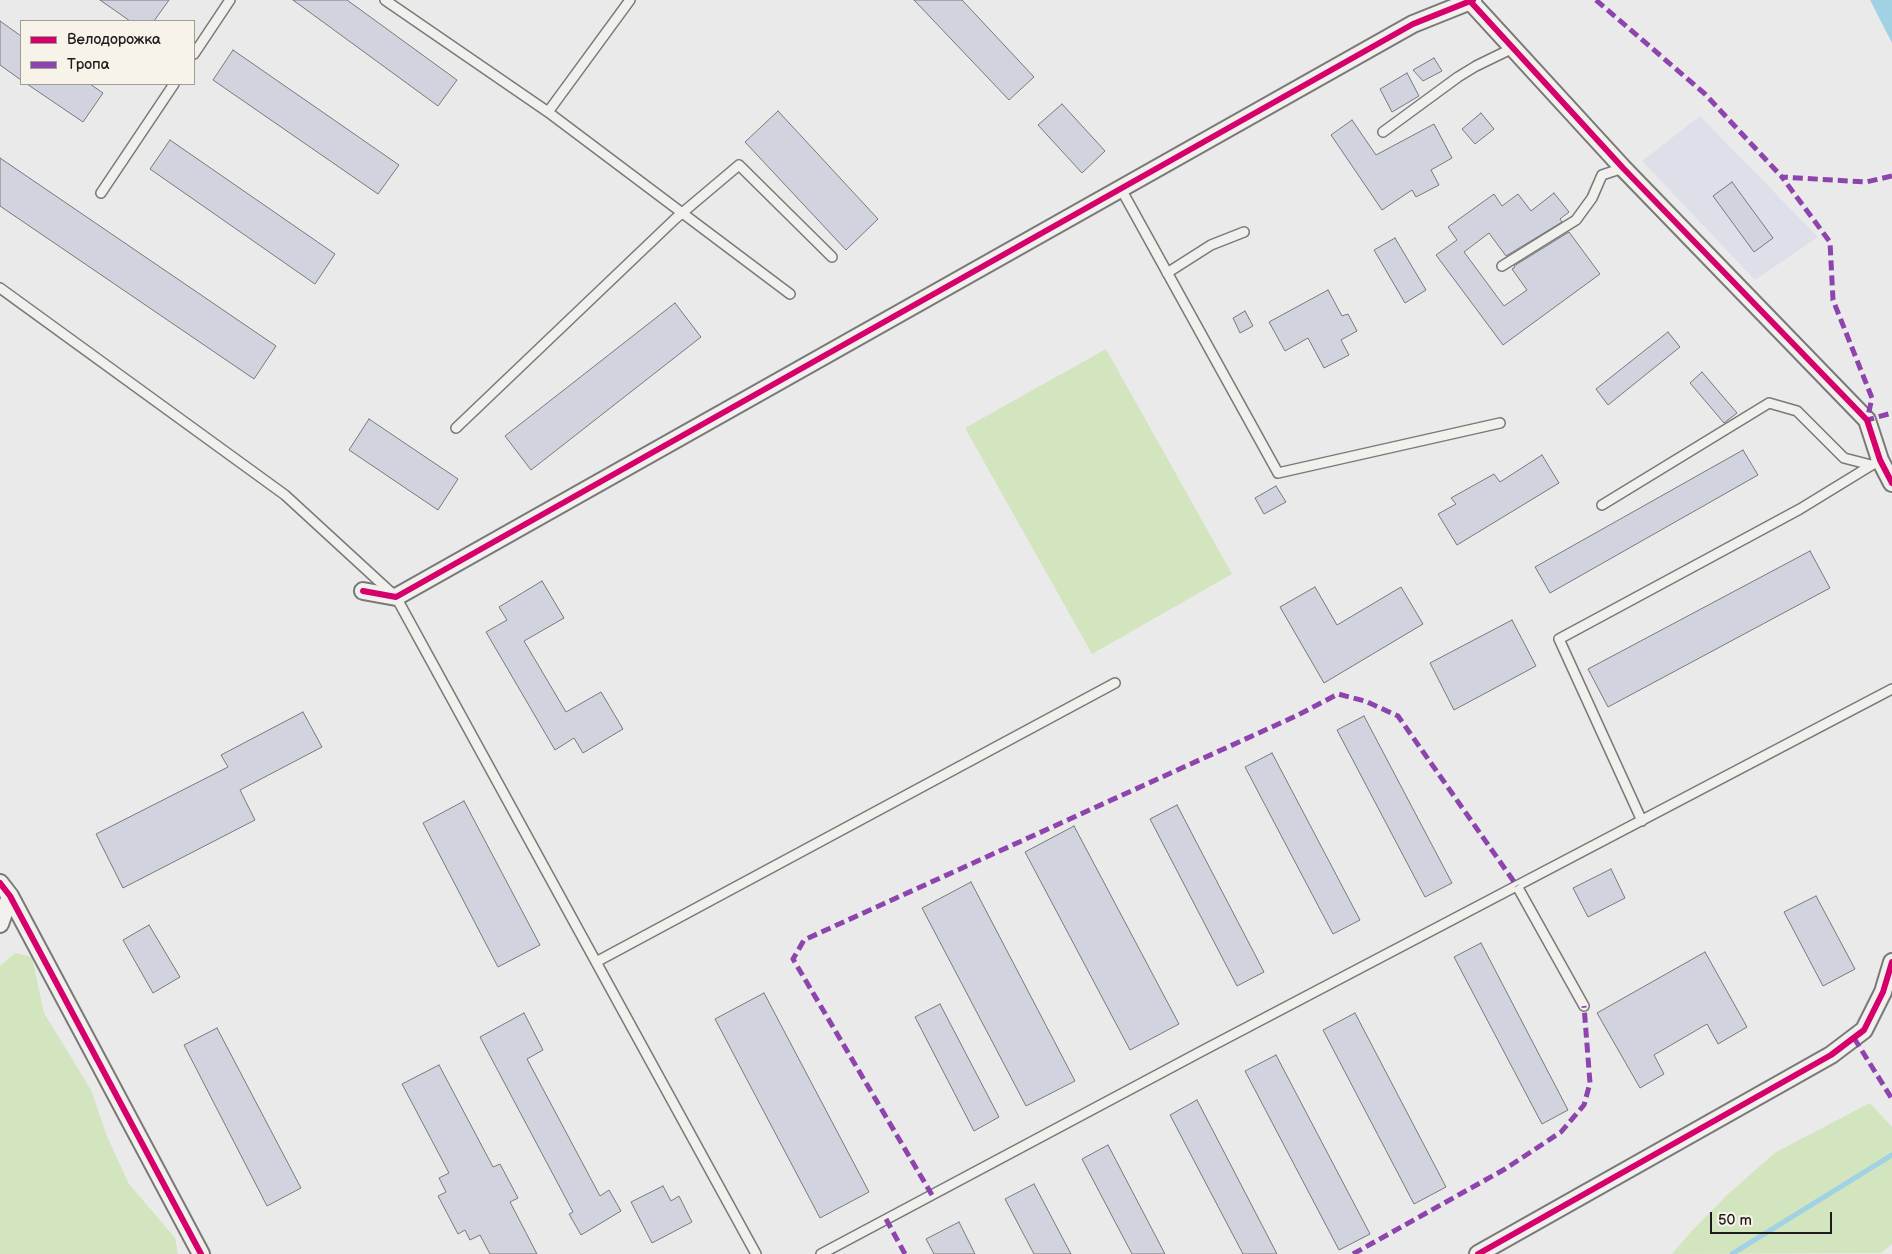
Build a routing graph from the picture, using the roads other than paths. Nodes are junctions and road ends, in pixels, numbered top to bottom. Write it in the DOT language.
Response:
graph roads {
  1 [pos="230,0"];
  2 [pos="384,0"];
  3 [pos="630,0"];
  4 [pos="1471,0"];
  5 [pos="1513,48"];
  6 [pos="195,52"];
  7 [pos="173,85"];
  8 [pos="548,112"];
  9 [pos="1383,132"];
  10 [pos="1623,168"];
  11 [pos="1121,189"];
  12 [pos="100,193"];
  13 [pos="682,213"];
  14 [pos="1244,232"];
  15 [pos="832,258"];
  16 [pos="1502,266"];
  17 [pos="1167,273"];
  18 [pos="0,288"];
  19 [pos="790,294"];
  20 [pos="1500,423"];
  21 [pos="456,428"];
  22 [pos="1875,463"];
  23 [pos="1892,483"];
  24 [pos="1602,505"];
  25 [pos="363,591"];
  26 [pos="396,597"];
  27 [pos="1115,684"];
  28 [pos="1892,689"];
  29 [pos="1642,821"];
  30 [pos="1517,886"];
  31 [pos="3,892"];
  32 [pos="0,924"];
  33 [pos="596,962"];
  34 [pos="1892,962"];
  35 [pos="1584,1006"];
  36 [pos="201,1254"];
  37 [pos="756,1254"];
  38 [pos="821,1254"];
  39 [pos="1478,1254"];
  1 -- 6 [label="lane"];
  2 -- 8 [label="lane"];
  3 -- 8 [label="lane"];
  4 -- 5 [label="street"];
  4 -- 11 [label="street"];
  5 -- 9 [label="lane"];
  5 -- 10 [label="street"];
  7 -- 12 [label="lane"];
  8 -- 13 [label="lane"];
  10 -- 16 [label="lane"];
  10 -- 22 [label="street"];
  11 -- 17 [label="lane"];
  11 -- 26 [label="street"];
  13 -- 15 [label="lane"];
  13 -- 19 [label="lane"];
  13 -- 21 [label="lane"];
  14 -- 17 [label="lane"];
  17 -- 20 [label="lane"];
  18 -- 26 [label="lane"];
  22 -- 23 [label="street"];
  22 -- 24 [label="lane"];
  22 -- 29 [label="lane"];
  25 -- 26 [label="street"];
  26 -- 33 [label="lane"];
  27 -- 33 [label="lane"];
  28 -- 29 [label="lane"];
  29 -- 30 [label="lane"];
  30 -- 35 [label="lane"];
  30 -- 38 [label="lane"];
  31 -- 32 [label="street"];
  31 -- 36 [label="street"];
  33 -- 37 [label="lane"];
  34 -- 39 [label="street"];
}
